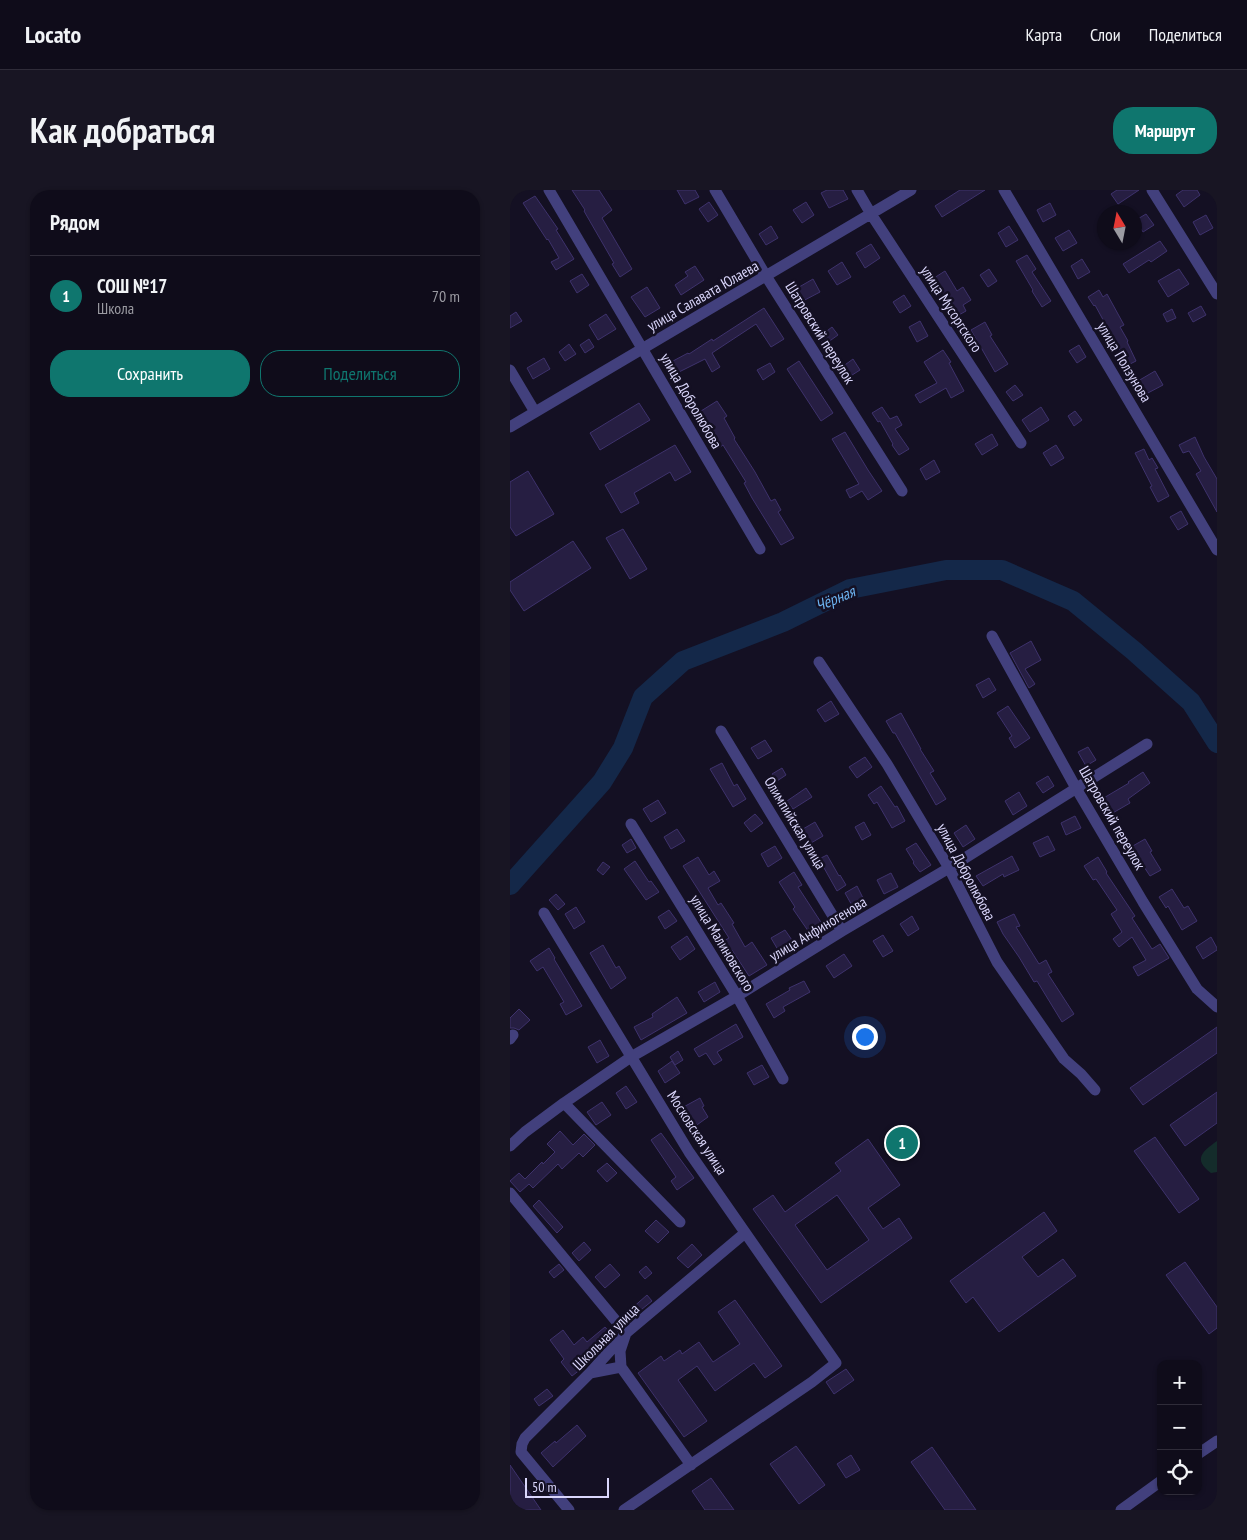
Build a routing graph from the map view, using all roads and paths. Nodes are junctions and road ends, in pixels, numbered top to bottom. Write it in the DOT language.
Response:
graph roads {
  1 [pos="549,190"];
  2 [pos="715,190"];
  3 [pos="857,190"];
  4 [pos="911,190"];
  5 [pos="1004,190"];
  6 [pos="1152,190"];
  7 [pos="871,214"];
  8 [pos="766,276"];
  9 [pos="1217,294"];
  10 [pos="643,348"];
  11 [pos="510,370"];
  12 [pos="535,412"];
  13 [pos="510,427"];
  14 [pos="1021,443"];
  15 [pos="902,491"];
  16 [pos="760,549"];
  17 [pos="1217,550"];
  18 [pos="992,636"];
  19 [pos="818,662"];
  20 [pos="721,731"];
  21 [pos="1147,744"];
  22 [pos="1076,788"];
  23 [pos="631,824"];
  24 [pos="949,868"];
  25 [pos="544,913"];
  26 [pos="842,931"];
  27 [pos="737,996"];
  28 [pos="1217,1007"];
  29 [pos="631,1057"];
  30 [pos="783,1080"];
  31 [pos="1095,1090"];
  32 [pos="564,1103"];
  33 [pos="510,1146"];
  34 [pos="510,1193"];
  35 [pos="680,1222"];
  36 [pos="745,1233"];
  37 [pos="626,1334"];
  38 [pos="621,1367"];
  39 [pos="590,1373"];
  40 [pos="1217,1441"];
  41 [pos="1202,1451"];
  42 [pos="691,1465"];
  43 [pos="1157,1484"];
  44 [pos="569,1510"];
  45 [pos="624,1510"];
  46 [pos="1121,1510"];
  1 -- 10 [label="street, улица Добролюбова"];
  2 -- 8 [label="street, Шатровский переулок"];
  3 -- 7 [label="street, улица Мусоргского"];
  4 -- 7 [label="street, улица Салавата Юлаева"];
  5 -- 17 [label="street, улица Ползунова"];
  6 -- 9 [label="street"];
  7 -- 8 [label="street, улица Салавата Юлаева"];
  7 -- 14 [label="street, улица Мусоргского"];
  8 -- 10 [label="street, улица Салавата Юлаева"];
  8 -- 15 [label="street, Шатровский переулок"];
  10 -- 12 [label="street, улица Салавата Юлаева"];
  10 -- 16 [label="street, улица Добролюбова"];
  11 -- 12 [label="street"];
  12 -- 13 [label="street, улица Салавата Юлаева"];
  18 -- 22 [label="street, Шатровский переулок"];
  19 -- 24 [label="street, улица Добролюбова"];
  20 -- 26 [label="street, Олимпийская улица"];
  21 -- 22 [label="street, улица Анфиногенова"];
  22 -- 24 [label="street, улица Анфиногенова"];
  22 -- 28 [label="street, Шатровский переулок"];
  23 -- 27 [label="street, улица Малиновского"];
  24 -- 26 [label="street, улица Анфиногенова"];
  24 -- 31 [label="street, улица Добролюбова"];
  25 -- 29 [label="street, Московская улица"];
  26 -- 27 [label="street, улица Анфиногенова"];
  27 -- 29 [label="street, улица Анфиногенова"];
  27 -- 30 [label="street, улица Малиновского"];
  29 -- 32 [label="street, улица Анфиногенова"];
  29 -- 36 [label="street, Московская улица"];
  32 -- 33 [label="street, улица Анфиногенова"];
  32 -- 35 [label="street"];
  34 -- 37 [label="street"];
  36 -- 37 [label="street, Школьная улица"];
  36 -- 42 [label="street, Московская улица"];
  37 -- 38 [label="street"];
  37 -- 39 [label="street, Школьная улица"];
  38 -- 39 [label="street"];
  38 -- 42 [label="street"];
  39 -- 44 [label="street, Школьная улица"];
  40 -- 41 [label="street"];
  42 -- 45 [label="street"];
  43 -- 46 [label="street"];
}
